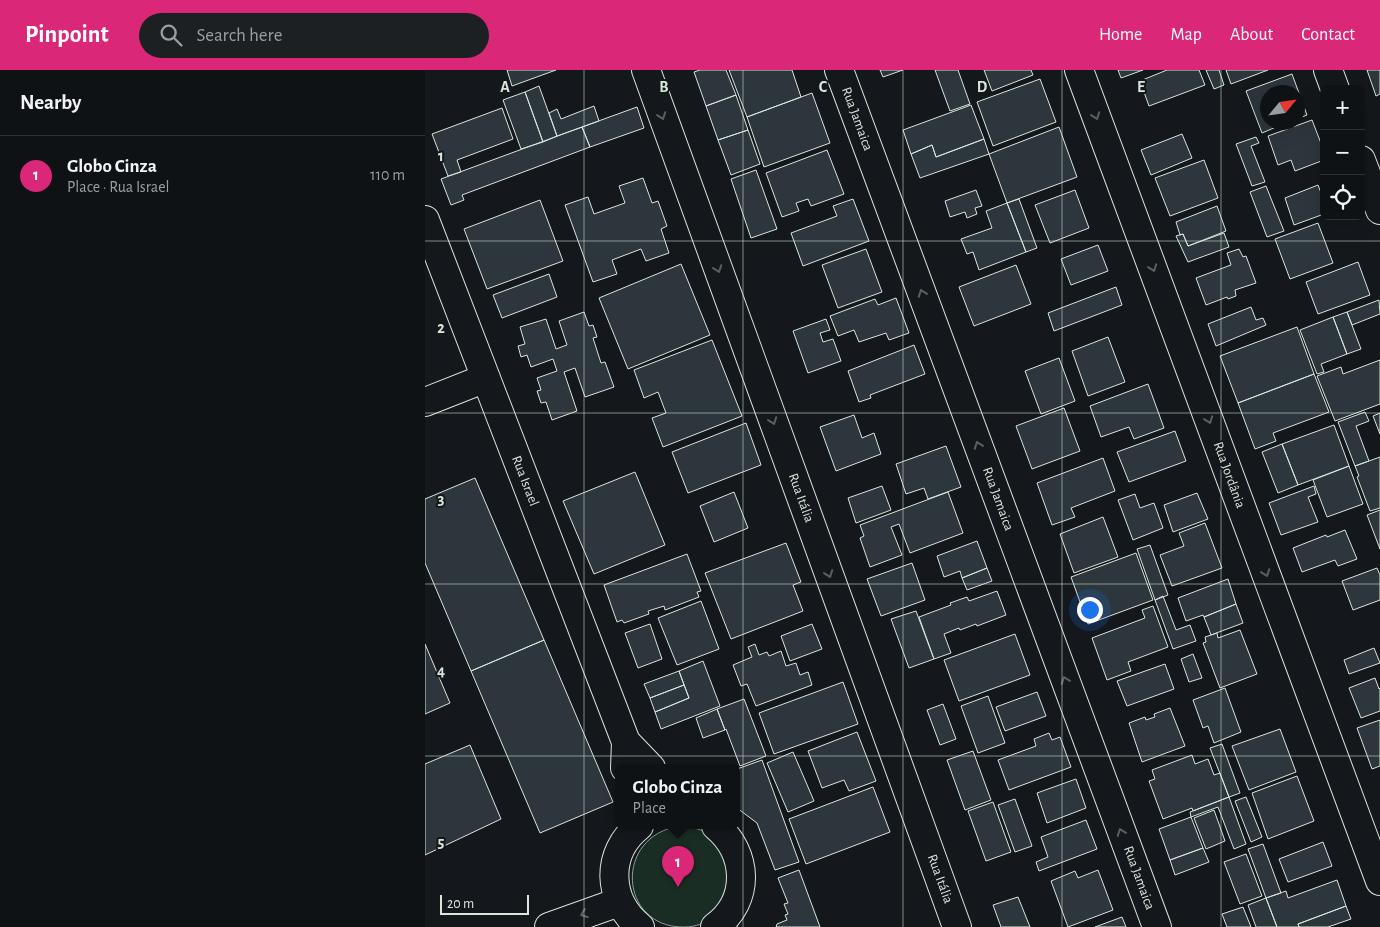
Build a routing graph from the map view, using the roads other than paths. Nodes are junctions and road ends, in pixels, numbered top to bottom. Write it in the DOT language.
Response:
graph roads {
  1 [pos="645,70"];
  2 [pos="839,70"];
  3 [pos="1079,70"];
  4 [pos="1328,70"];
  5 [pos="1334,85"];
  6 [pos="1365,171"];
  7 [pos="1380,210"];
  8 [pos="425,220"];
  9 [pos="486,378"];
  10 [pos="425,402"];
  11 [pos="625,755"];
  12 [pos="643,764"];
  13 [pos="719,829"];
  14 [pos="630,831"];
  15 [pos="1380,880"];
  16 [pos="619,902"];
  17 [pos="724,923"];
  18 [pos="549,927"];
  19 [pos="640,927"];
  20 [pos="957,927"];
  21 [pos="1157,927"];
  1 -- 20 [label="street, Rua Itália, one-way"];
  21 -- 2 [label="street, Rua Jamaica, one-way"];
  3 -- 15 [label="street, Rua Jordânia, one-way"];
  4 -- 5 [label="street"];
  6 -- 7 [label="street"];
  8 -- 9 [label="street, Rua Israel"];
  9 -- 10 [label="street"];
  9 -- 11 [label="street, Rua Israel"];
  11 -- 12 [label="street, Rua Israel"];
  13 -- 17 [label="street"];
  14 -- 16 [label="street"];
  16 -- 18 [label="street, one-way"];
  16 -- 19 [label="street"];
}
